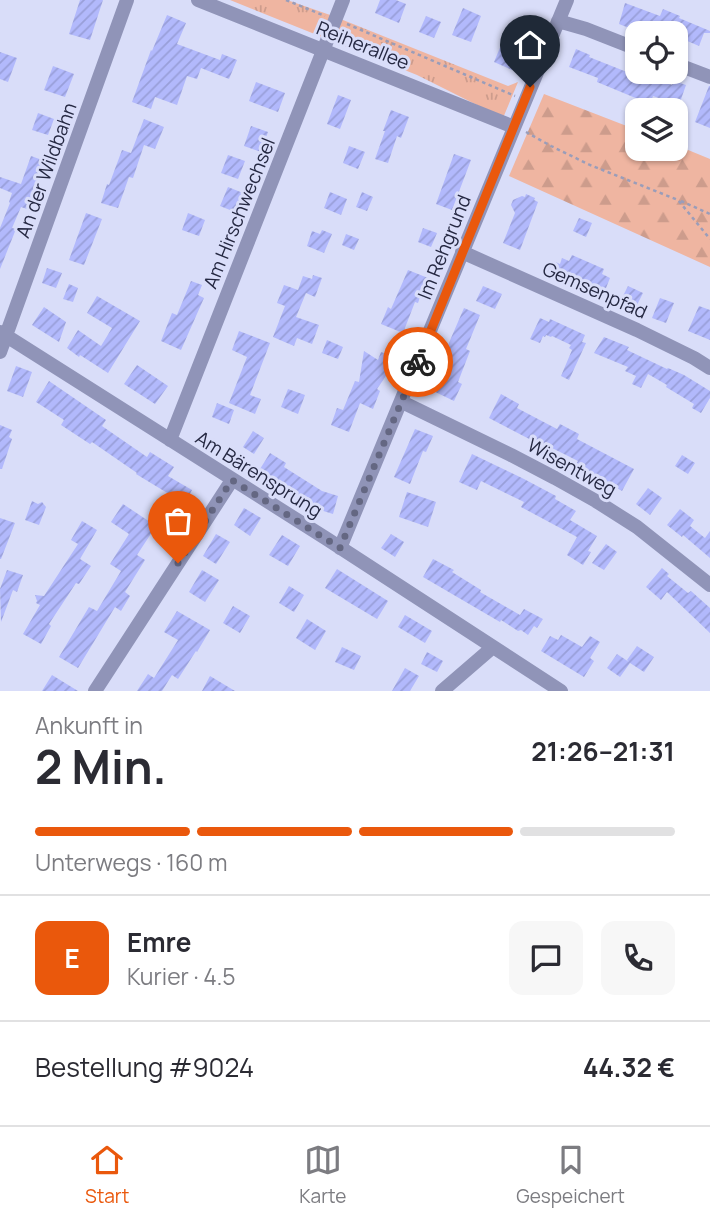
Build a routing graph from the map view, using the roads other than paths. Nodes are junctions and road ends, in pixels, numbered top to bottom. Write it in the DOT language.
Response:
graph roads {
  1 [pos="127,0"];
  2 [pos="198,0"];
  3 [pos="343,0"];
  4 [pos="567,0"];
  5 [pos="558,21"];
  6 [pos="625,44"];
  7 [pos="324,50"];
  8 [pos="688,69"];
  9 [pos="710,77"];
  10 [pos="513,127"];
  11 [pos="463,252"];
  12 [pos="3,334"];
  13 [pos="0,352"];
  14 [pos="710,368"];
  15 [pos="402,402"];
  16 [pos="170,440"];
  17 [pos="232,480"];
  18 [pos="340,548"];
  19 [pos="710,585"];
  20 [pos="493,647"];
  21 [pos="95,691"];
  22 [pos="442,691"];
  23 [pos="561,691"];
  1 -- 12 [label="street, An der Wildbahn"];
  2 -- 7 [label="street, Reiherallee"];
  3 -- 7 [label="street, Am Hirschwechsel"];
  4 -- 5 [label="street, Im Rehgrund"];
  5 -- 6 [label="street"];
  5 -- 10 [label="street, Im Rehgrund"];
  7 -- 10 [label="street, Reiherallee"];
  7 -- 16 [label="street, Am Hirschwechsel"];
  8 -- 9 [label="street"];
  10 -- 11 [label="street, Im Rehgrund"];
  11 -- 14 [label="street, Gemsenpfad"];
  11 -- 15 [label="street, Im Rehgrund"];
  12 -- 13 [label="street, An der Wildbahn"];
  12 -- 16 [label="street, Am Bärensprung"];
  15 -- 18 [label="street, Im Rehgrund"];
  15 -- 19 [label="street, Wisentweg"];
  16 -- 17 [label="street, Am Bärensprung"];
  17 -- 18 [label="street, Am Bärensprung"];
  17 -- 21 [label="street"];
  18 -- 20 [label="street, Am Bärensprung"];
  20 -- 22 [label="street"];
  20 -- 23 [label="street, Am Bärensprung"];
}
